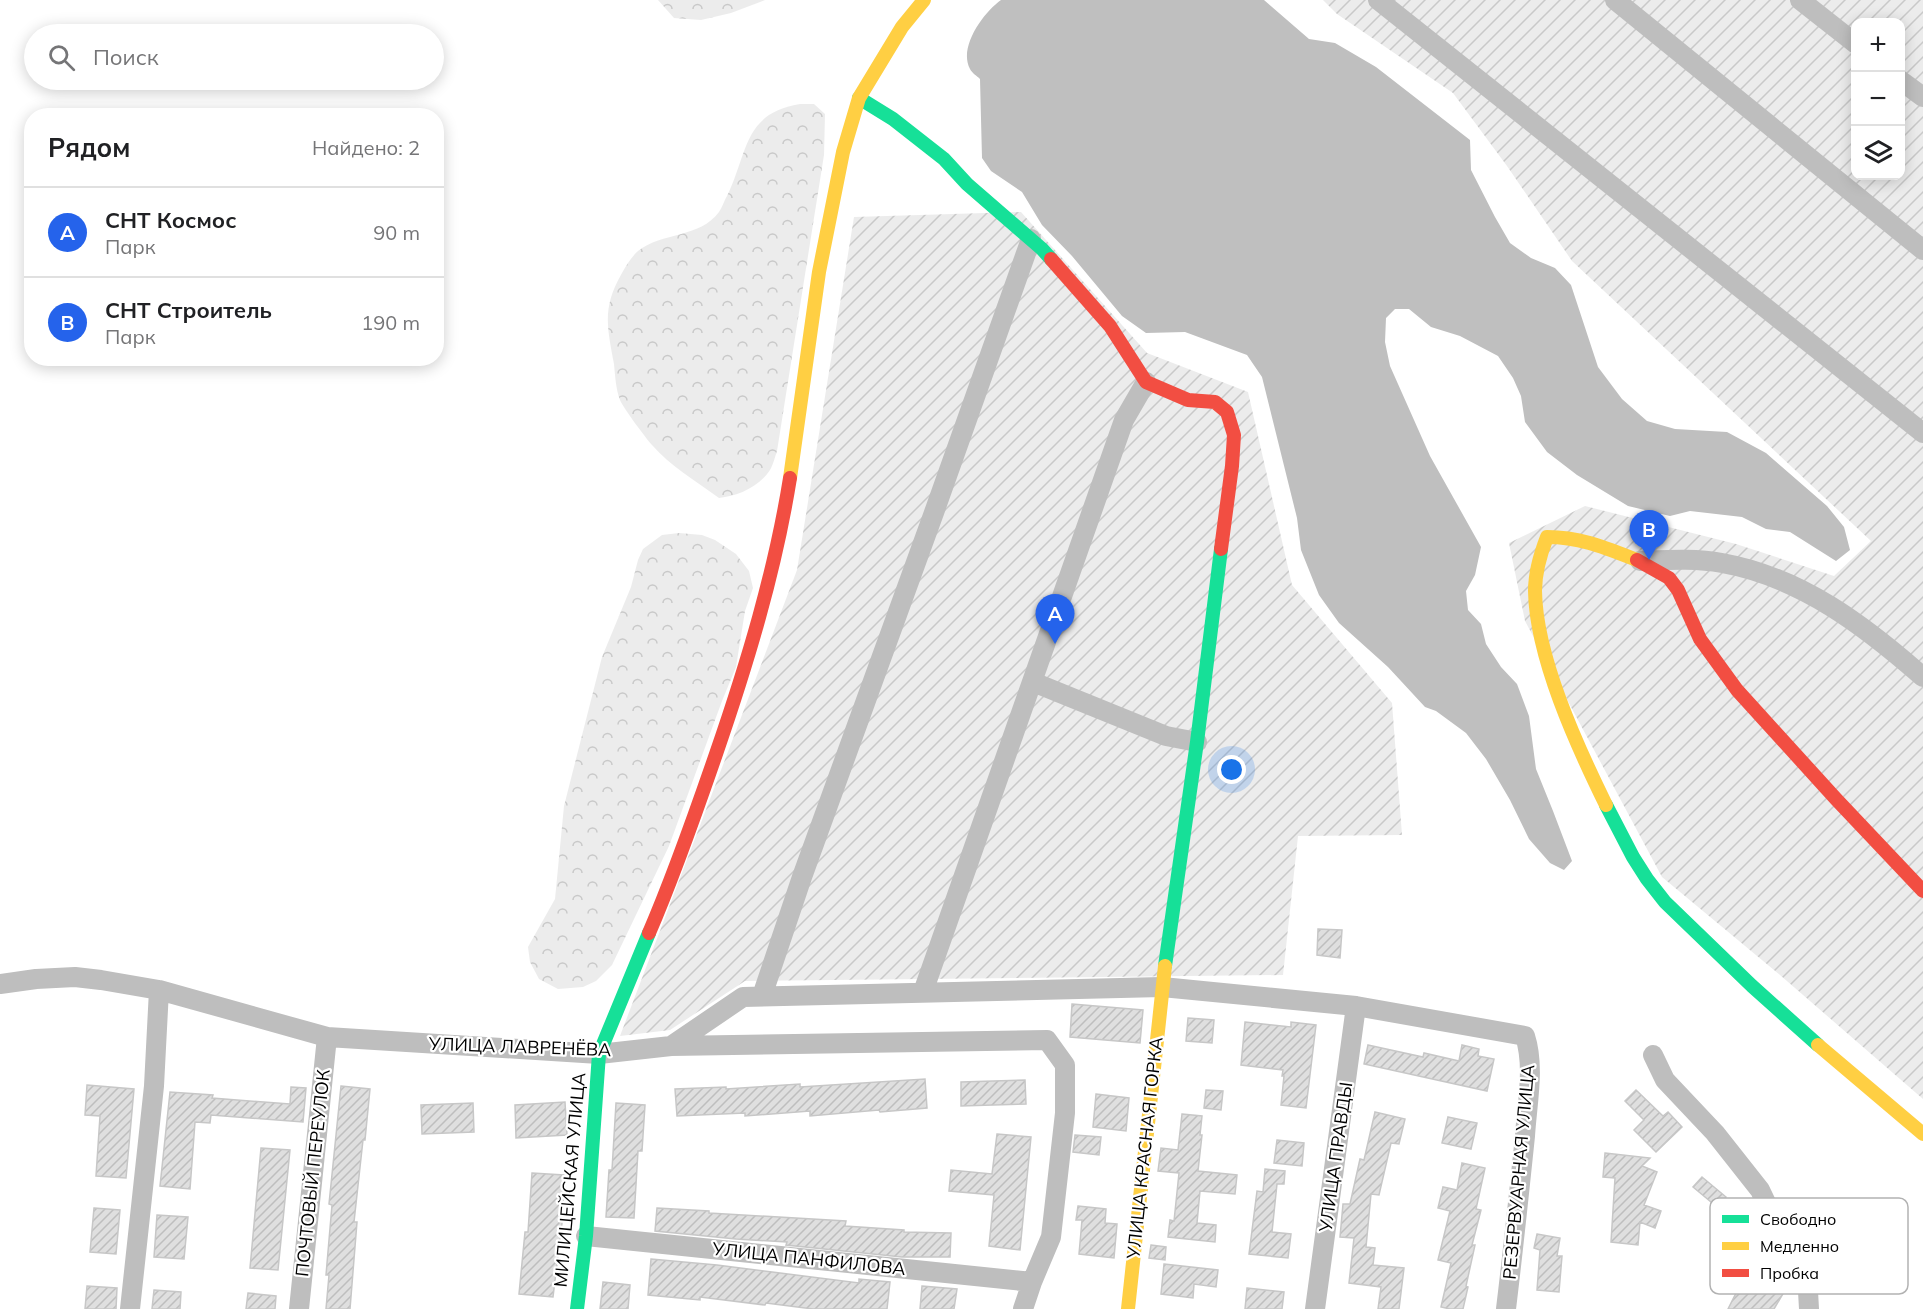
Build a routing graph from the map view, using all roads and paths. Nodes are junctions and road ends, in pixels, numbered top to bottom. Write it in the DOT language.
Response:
graph roads {
  1 [pos="924,0"];
  2 [pos="1378,0"];
  3 [pos="1615,0"];
  4 [pos="1800,0"];
  5 [pos="1851,40"];
  6 [pos="1905,84"];
  7 [pos="1923,97"];
  8 [pos="859,98"];
  9 [pos="1031,239"];
  10 [pos="1923,250"];
  11 [pos="1146,382"];
  12 [pos="1923,433"];
  13 [pos="1640,561"];
  14 [pos="1923,677"];
  15 [pos="1033,681"];
  16 [pos="1197,742"];
  17 [pos="1923,891"];
  18 [pos="0,984"];
  19 [pos="1162,987"];
  20 [pos="159,990"];
  21 [pos="923,992"];
  22 [pos="762,996"];
  23 [pos="1356,1006"];
  24 [pos="327,1037"];
  25 [pos="671,1046"];
  26 [pos="599,1054"];
  27 [pos="1653,1055"];
  28 [pos="1923,1134"];
  29 [pos="1764,1198"];
  30 [pos="586,1236"];
  31 [pos="1032,1282"];
  32 [pos="1808,1294"];
  33 [pos="130,1309"];
  34 [pos="299,1309"];
  35 [pos="577,1309"];
  36 [pos="1023,1309"];
  37 [pos="1128,1309"];
  38 [pos="1315,1309"];
  39 [pos="1506,1309"];
  40 [pos="1809,1309"];
  1 -- 8 [label="street, МИЛИЦЕЙСКАЯ УЛИЦА"];
  2 -- 12 [label="street"];
  3 -- 10 [label="street"];
  4 -- 5 [label="street"];
  6 -- 7 [label="street"];
  8 -- 9 [label="street"];
  8 -- 26 [label="street, МИЛИЦЕЙСКАЯ УЛИЦА"];
  9 -- 11 [label="street"];
  9 -- 22 [label="street"];
  11 -- 15 [label="street"];
  11 -- 16 [label="street, УЛИЦА КРАСНАЯ ГОРКА"];
  13 -- 14 [label="street"];
  13 -- 17 [label="street"];
  13 -- 28 [label="street"];
  15 -- 16 [label="street"];
  15 -- 21 [label="street"];
  16 -- 19 [label="street, УЛИЦА КРАСНАЯ ГОРКА"];
  18 -- 20 [label="street, УЛИЦА ЛАВРЕНЁВА"];
  19 -- 21 [label="street"];
  19 -- 23 [label="street"];
  19 -- 37 [label="street, УЛИЦА КРАСНАЯ ГОРКА"];
  20 -- 24 [label="street, УЛИЦА ЛАВРЕНЁВА"];
  20 -- 33 [label="street"];
  21 -- 22 [label="street"];
  22 -- 25 [label="street"];
  23 -- 38 [label="street, УЛИЦА ПРАВДЫ"];
  23 -- 39 [label="street, РЕЗЕРВУАРНАЯ УЛИЦА"];
  24 -- 26 [label="street, УЛИЦА ЛАВРЕНЁВА"];
  24 -- 34 [label="street, ПОЧТОВЫЙ ПЕРЕУЛОК"];
  25 -- 26 [label="street, УЛИЦА ЛАВРЕНЁВА"];
  25 -- 31 [label="street, УЛИЦА ЛАВРЕНЁВА"];
  26 -- 30 [label="street, МИЛИЦЕЙСКАЯ УЛИЦА"];
  27 -- 29 [label="street"];
  30 -- 31 [label="street, УЛИЦА ПАНФИЛОВА"];
  30 -- 35 [label="street, МИЛИЦЕЙСКАЯ УЛИЦА"];
  31 -- 36 [label="street"];
  32 -- 40 [label="street"];
}
